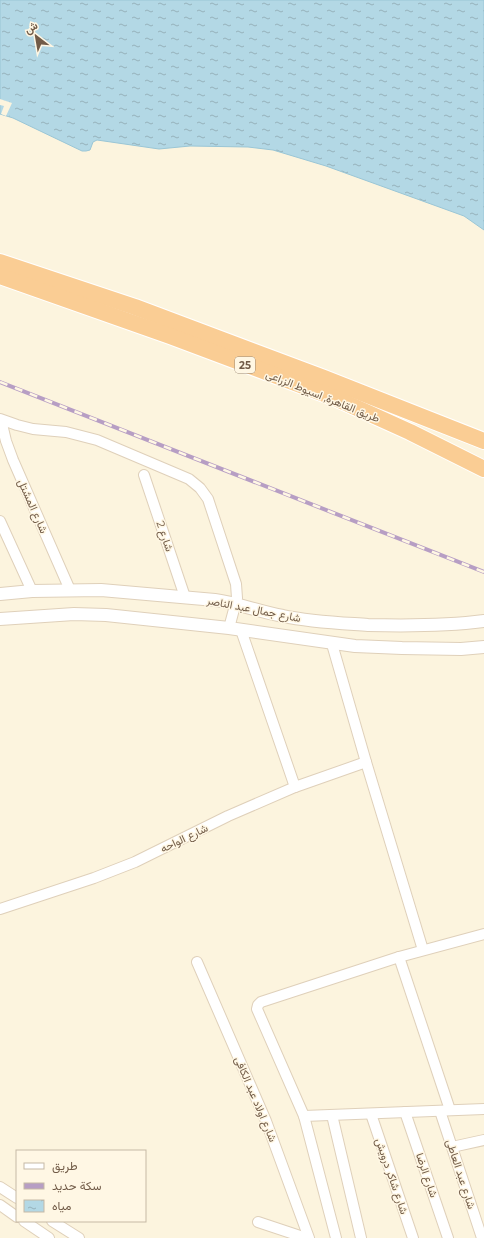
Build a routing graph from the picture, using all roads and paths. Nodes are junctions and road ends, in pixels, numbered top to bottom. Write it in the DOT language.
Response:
graph roads {
  1 [pos="0,262"];
  2 [pos="0,276"];
  3 [pos="1,419"];
  4 [pos="484,441"];
  5 [pos="484,469"];
  6 [pos="144,475"];
  7 [pos="0,521"];
  8 [pos="70,590"];
  9 [pos="32,591"];
  10 [pos="0,594"];
  11 [pos="185,598"];
  12 [pos="235,604"];
  13 [pos="0,619"];
  14 [pos="484,621"];
  15 [pos="401,626"];
  16 [pos="235,629"];
  17 [pos="332,644"];
  18 [pos="484,647"];
  19 [pos="402,648"];
  20 [pos="366,762"];
  21 [pos="295,787"];
  22 [pos="0,910"];
  23 [pos="484,934"];
  24 [pos="423,950"];
  25 [pos="399,957"];
  26 [pos="197,962"];
  27 [pos="484,1109"];
  28 [pos="445,1110"];
  29 [pos="405,1112"];
  30 [pos="371,1114"];
  31 [pos="332,1115"];
  32 [pos="304,1116"];
  33 [pos="484,1140"];
  34 [pos="452,1147"];
  35 [pos="0,1187"];
  36 [pos="16,1197"];
  37 [pos="0,1205"];
  38 [pos="16,1215"];
  39 [pos="25,1222"];
  40 [pos="54,1222"];
  41 [pos="258,1222"];
  42 [pos="301,1237"];
  43 [pos="49,1238"];
  44 [pos="79,1238"];
  45 [pos="310,1238"];
  46 [pos="336,1238"];
  47 [pos="361,1238"];
  48 [pos="413,1238"];
  49 [pos="448,1238"];
  50 [pos="482,1238"];
  1 -- 4 [label="highway, طريق القاهرة, اسيوط الزراعى / 25"];
  2 -- 5 [label="highway, طريق القاهرة, اسيوط الزراعى / 25"];
  3 -- 8 [label="street, شارع المشتل"];
  3 -- 12 [label="street"];
  6 -- 11 [label="street, شارع 2"];
  7 -- 9 [label="street"];
  8 -- 9 [label="street, شارع جمال عبد الناصر"];
  8 -- 11 [label="street, شارع جمال عبد الناصر"];
  9 -- 10 [label="street, شارع جمال عبد الناصر"];
  11 -- 12 [label="street, شارع جمال عبد الناصر"];
  12 -- 15 [label="street, شارع جمال عبد الناصر"];
  12 -- 16 [label="street"];
  13 -- 16 [label="street, شارع جمال عبد الناصر"];
  14 -- 15 [label="street, شارع جمال عبد الناصر"];
  15 -- 19 [label="street"];
  16 -- 17 [label="street, شارع جمال عبد الناصر"];
  16 -- 21 [label="street"];
  17 -- 19 [label="street, شارع جمال عبد الناصر"];
  17 -- 20 [label="street"];
  18 -- 19 [label="street, شارع جمال عبد الناصر"];
  20 -- 21 [label="street, شارع الواحه"];
  20 -- 24 [label="street"];
  21 -- 22 [label="street, شارع الواحه"];
  23 -- 24 [label="street"];
  24 -- 25 [label="street"];
  25 -- 28 [label="street, شارع عبد العاطى"];
  25 -- 32 [label="street"];
  26 -- 45 [label="street, شارع اولاد عبد الكافى"];
  27 -- 28 [label="street"];
  28 -- 29 [label="street"];
  28 -- 34 [label="street, شارع عبد العاطى"];
  29 -- 30 [label="street"];
  29 -- 49 [label="street, شارع الرضا"];
  30 -- 31 [label="street"];
  30 -- 48 [label="street, شارع شاكر درويش"];
  31 -- 32 [label="street"];
  31 -- 47 [label="street"];
  32 -- 46 [label="street"];
  33 -- 34 [label="street"];
  34 -- 50 [label="street, شارع عبد العاطى"];
  35 -- 36 [label="street"];
  37 -- 38 [label="street"];
  39 -- 43 [label="street"];
  40 -- 44 [label="street"];
  41 -- 42 [label="street"];
}
